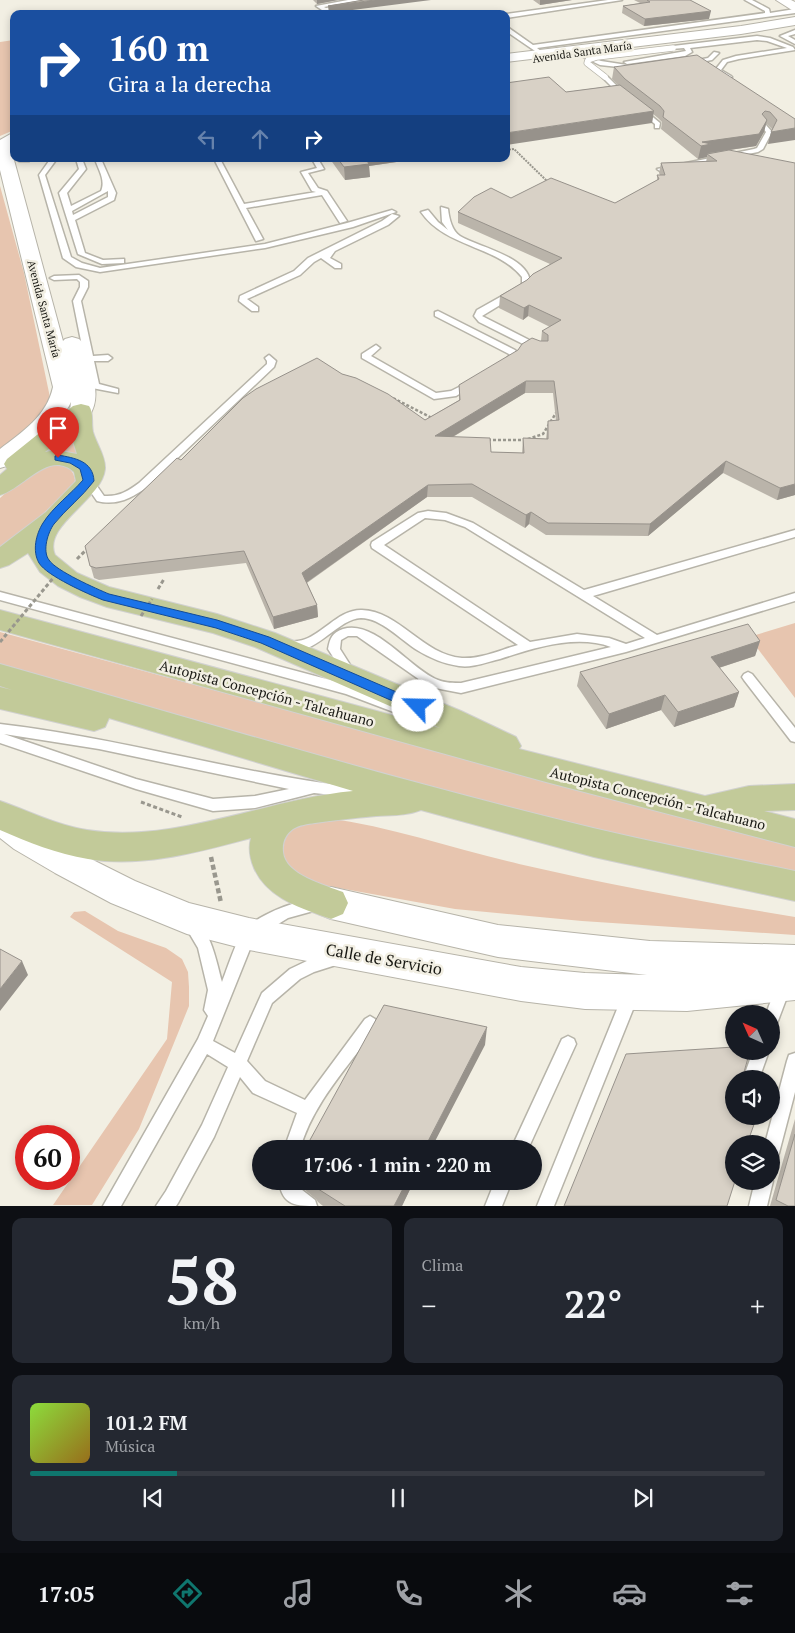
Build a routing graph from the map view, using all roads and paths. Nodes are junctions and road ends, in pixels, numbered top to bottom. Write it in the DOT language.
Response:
graph roads {
  1 [pos="619,0"];
  2 [pos="748,0"];
  3 [pos="360,2"];
  4 [pos="790,5"];
  5 [pos="510,15"];
  6 [pos="768,15"];
  7 [pos="795,21"];
  8 [pos="795,26"];
  9 [pos="740,30"];
  10 [pos="510,31"];
  11 [pos="795,32"];
  12 [pos="658,40"];
  13 [pos="795,42"];
  14 [pos="718,43"];
  15 [pos="685,47"];
  16 [pos="702,49"];
  17 [pos="794,49"];
  18 [pos="537,50"];
  19 [pos="579,53"];
  20 [pos="716,53"];
  21 [pos="510,57"];
  22 [pos="510,62"];
  23 [pos="683,63"];
  24 [pos="607,64"];
  25 [pos="625,66"];
  26 [pos="641,67"];
  27 [pos="738,83"];
  28 [pos="626,98"];
  29 [pos="632,103"];
  30 [pos="764,126"];
  31 [pos="658,128"];
  32 [pos="10,140"];
  33 [pos="510,150"];
  34 [pos="25,162"];
  35 [pos="52,162"];
  36 [pos="81,162"];
  37 [pos="99,162"];
  38 [pos="219,162"];
  39 [pos="317,162"];
  40 [pos="660,169"];
  41 [pos="106,181"];
  42 [pos="553,186"];
  43 [pos="324,193"];
  44 [pos="242,206"];
  45 [pos="444,209"];
  46 [pos="68,210"];
  47 [pos="425,212"];
  48 [pos="394,215"];
  49 [pos="71,219"];
  50 [pos="346,223"];
  51 [pos="374,229"];
  52 [pos="459,238"];
  53 [pos="260,239"];
  54 [pos="338,266"];
  55 [pos="54,278"];
  56 [pos="255,309"];
  57 [pos="438,314"];
  58 [pos="376,348"];
  59 [pos="542,349"];
  60 [pos="108,358"];
  61 [pos="269,358"];
  62 [pos="90,359"];
  63 [pos="498,367"];
  64 [pos="483,377"];
  65 [pos="115,391"];
  66 [pos="391,397"];
  67 [pos="81,411"];
  68 [pos="565,414"];
  69 [pos="437,422"];
  70 [pos="485,440"];
  71 [pos="0,460"];
  72 [pos="0,477"];
  73 [pos="88,481"];
  74 [pos="0,487"];
  75 [pos="48,524"];
  76 [pos="795,533"];
  77 [pos="90,546"];
  78 [pos="0,559"];
  79 [pos="77,559"];
  80 [pos="54,577"];
  81 [pos="582,595"];
  82 [pos="0,596"];
  83 [pos="795,597"];
  84 [pos="152,599"];
  85 [pos="141,616"];
  86 [pos="0,620"];
  87 [pos="655,639"];
  88 [pos="0,642"];
  89 [pos="281,647"];
  90 [pos="530,647"];
  91 [pos="626,648"];
  92 [pos="0,675"];
  93 [pos="748,677"];
  94 [pos="352,678"];
  95 [pos="0,698"];
  96 [pos="0,728"];
  97 [pos="190,730"];
  98 [pos="795,737"];
  99 [pos="0,738"];
  100 [pos="546,769"];
  101 [pos="312,789"];
  102 [pos="795,797"];
  103 [pos="431,800"];
  104 [pos="703,811"];
  105 [pos="0,815"];
  106 [pos="287,815"];
  107 [pos="0,819"];
  108 [pos="795,833"];
  109 [pos="206,836"];
  110 [pos="795,886"];
  111 [pos="332,903"];
  112 [pos="187,918"];
  113 [pos="238,931"];
  114 [pos="370,956"];
  115 [pos="791,972"];
  116 [pos="632,993"];
  117 [pos="778,1005"];
  118 [pos="370,1024"];
  119 [pos="204,1044"];
  120 [pos="568,1044"];
  121 [pos="795,1061"];
  122 [pos="239,1064"];
  123 [pos="308,1110"];
  124 [pos="776,1135"];
  125 [pos="293,1140"];
  126 [pos="523,1140"];
  127 [pos="289,1190"];
  128 [pos="500,1190"];
  129 [pos="762,1190"];
  130 [pos="111,1206"];
  131 [pos="164,1206"];
  132 [pos="309,1206"];
  133 [pos="493,1206"];
  134 [pos="545,1206"];
  135 [pos="758,1206"];
  1 -- 5 [label="lane"];
  2 -- 6 [label="lane"];
  3 -- 3 [label="lane"];
  4 -- 6 [label="lane"];
  6 -- 18 [label="lane"];
  7 -- 9 [label="main road, Avenida Santa María"];
  8 -- 9 [label="main road, Avenida Santa María"];
  9 -- 12 [label="main road, Avenida Santa María"];
  10 -- 18 [label="lane"];
  11 -- 13 [label="lane"];
  12 -- 18 [label="main road, Avenida Santa María"];
  12 -- 19 [label="main road, Avenida Santa María"];
  14 -- 16 [label="lane"];
  14 -- 17 [label="lane"];
  14 -- 20 [label="lane"];
  15 -- 16 [label="lane"];
  15 -- 24 [label="lane"];
  15 -- 28 [label="lane, bridge"];
  16 -- 20 [label="lane"];
  16 -- 25 [label="lane"];
  17 -- 27 [label="lane"];
  18 -- 21 [label="main road, Avenida Santa María"];
  19 -- 22 [label="main road, Avenida Santa María"];
  19 -- 24 [label="lane"];
  20 -- 23 [label="lane"];
  24 -- 25 [label="lane"];
  25 -- 26 [label="lane"];
  29 -- 31 [label="lane"];
  30 -- 40 [label="lane"];
  32 -- 71 [label="main road, Avenida Santa María"];
  33 -- 42 [label="path"];
  34 -- 55 [label="main road, Avenida Santa María"];
  35 -- 50 [label="lane"];
  36 -- 46 [label="lane"];
  37 -- 41 [label="lane"];
  38 -- 44 [label="lane"];
  39 -- 43 [label="lane"];
  41 -- 46 [label="lane"];
  41 -- 49 [label="lane"];
  43 -- 44 [label="lane"];
  43 -- 50 [label="lane"];
  44 -- 53 [label="lane"];
  45 -- 52 [label="lane"];
  46 -- 49 [label="lane"];
  47 -- 52 [label="lane"];
  48 -- 50 [label="lane"];
  48 -- 51 [label="lane"];
  48 -- 54 [label="lane"];
  49 -- 53 [label="lane"];
  50 -- 51 [label="lane"];
  50 -- 53 [label="lane"];
  51 -- 56 [label="lane"];
  52 -- 59 [label="lane"];
  55 -- 62 [label="lane"];
  55 -- 67 [label="main road, Avenida Santa María"];
  57 -- 63 [label="lane"];
  58 -- 64 [label="lane"];
  60 -- 62 [label="lane"];
  61 -- 73 [label="lane"];
  62 -- 65 [label="lane"];
  66 -- 69 [label="path"];
  67 -- 72 [label="main road"];
  67 -- 73 [label="main road"];
  68 -- 70 [label="path"];
  73 -- 74 [label="main road"];
  73 -- 75 [label="main road"];
  75 -- 78 [label="main road"];
  75 -- 89 [label="main road"];
  76 -- 81 [label="lane"];
  77 -- 79 [label="path"];
  80 -- 88 [label="path, bridge"];
  81 -- 87 [label="lane"];
  81 -- 90 [label="lane"];
  82 -- 100 [label="lane"];
  83 -- 87 [label="lane"];
  84 -- 85 [label="path, bridge"];
  86 -- 100 [label="main road, Autopista Concepción - Talcahuano"];
  87 -- 91 [label="lane"];
  89 -- 90 [label="lane"];
  89 -- 94 [label="main road"];
  90 -- 91 [label="lane"];
  91 -- 94 [label="lane"];
  92 -- 97 [label="main road"];
  93 -- 98 [label="lane"];
  94 -- 100 [label="main road"];
  95 -- 97 [label="main road"];
  96 -- 101 [label="lane"];
  97 -- 103 [label="main road"];
  99 -- 101 [label="lane"];
  100 -- 104 [label="main road, Autopista Concepción - Talcahuano"];
  101 -- 103 [label="lane"];
  102 -- 104 [label="main road"];
  103 -- 106 [label="main road"];
  103 -- 110 [label="main road"];
  104 -- 108 [label="main road, Autopista Concepción - Talcahuano"];
  105 -- 109 [label="main road"];
  106 -- 109 [label="main road"];
  106 -- 111 [label="main road"];
  107 -- 112 [label="main road, Calle de Servicio"];
  109 -- 113 [label="path"];
  111 -- 113 [label="lane"];
  111 -- 115 [label="main road"];
  112 -- 113 [label="main road, Calle de Servicio"];
  112 -- 119 [label="lane"];
  113 -- 114 [label="main road, Calle de Servicio"];
  113 -- 119 [label="lane"];
  114 -- 116 [label="main road, Calle de Servicio"];
  114 -- 122 [label="lane"];
  115 -- 116 [label="main road, Calle de Servicio"];
  115 -- 117 [label="lane"];
  116 -- 134 [label="lane"];
  118 -- 123 [label="lane"];
  119 -- 122 [label="lane"];
  119 -- 130 [label="lane"];
  120 -- 126 [label="lane"];
  121 -- 124 [label="lane"];
  122 -- 123 [label="lane"];
  122 -- 131 [label="lane"];
  123 -- 125 [label="lane"];
  127 -- 132 [label="lane"];
  128 -- 133 [label="lane"];
  129 -- 135 [label="lane"];
}
